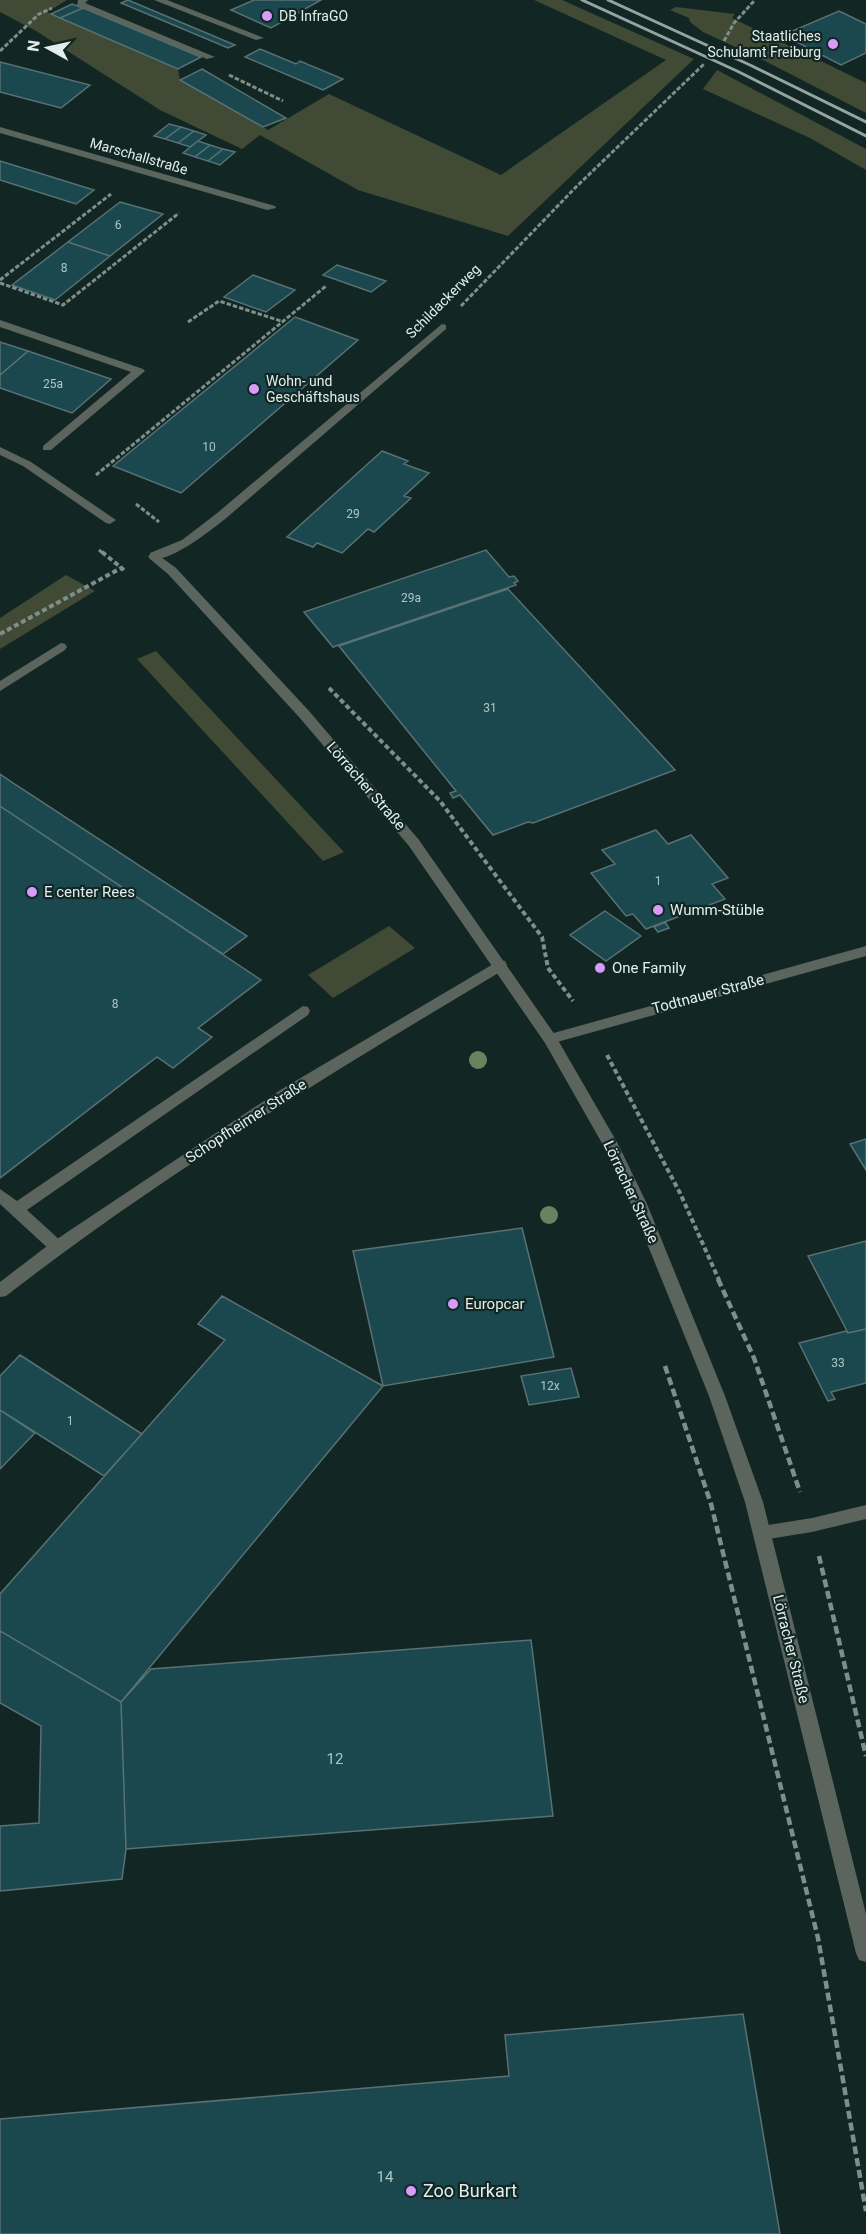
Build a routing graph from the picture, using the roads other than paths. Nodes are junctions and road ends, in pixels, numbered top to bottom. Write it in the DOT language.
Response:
graph roads {
  1 [pos="159,0"];
  2 [pos="82,1"];
  3 [pos="259,38"];
  4 [pos="210,57"];
  5 [pos="0,130"];
  6 [pos="272,208"];
  7 [pos="0,323"];
  8 [pos="442,327"];
  9 [pos="47,448"];
  10 [pos="0,450"];
  11 [pos="110,520"];
  12 [pos="154,556"];
  13 [pos="61,647"];
  14 [pos="0,687"];
  15 [pos="866,951"];
  16 [pos="500,965"];
  17 [pos="303,1011"];
  18 [pos="550,1039"];
  19 [pos="0,1195"];
  20 [pos="15,1210"];
  21 [pos="57,1247"];
  22 [pos="0,1291"];
  23 [pos="866,1512"];
  24 [pos="762,1533"];
  25 [pos="866,1953"];
  1 -- 3 [label="street"];
  2 -- 4 [label="street"];
  5 -- 6 [label="street, Marschallstraße"];
  7 -- 9 [label="street"];
  8 -- 12 [label="street, Schildackerweg"];
  10 -- 11 [label="street"];
  12 -- 16 [label="street, Lörracher Straße"];
  13 -- 14 [label="street"];
  15 -- 18 [label="street, Todtnauer Straße"];
  16 -- 18 [label="street, Lörracher Straße"];
  16 -- 21 [label="street, Schopfheimer Straße"];
  17 -- 20 [label="street"];
  18 -- 24 [label="street, Lörracher Straße"];
  19 -- 20 [label="street"];
  20 -- 21 [label="street"];
  21 -- 22 [label="street, Schopfheimer Straße"];
  23 -- 24 [label="street"];
  24 -- 25 [label="street, Lörracher Straße"];
}
